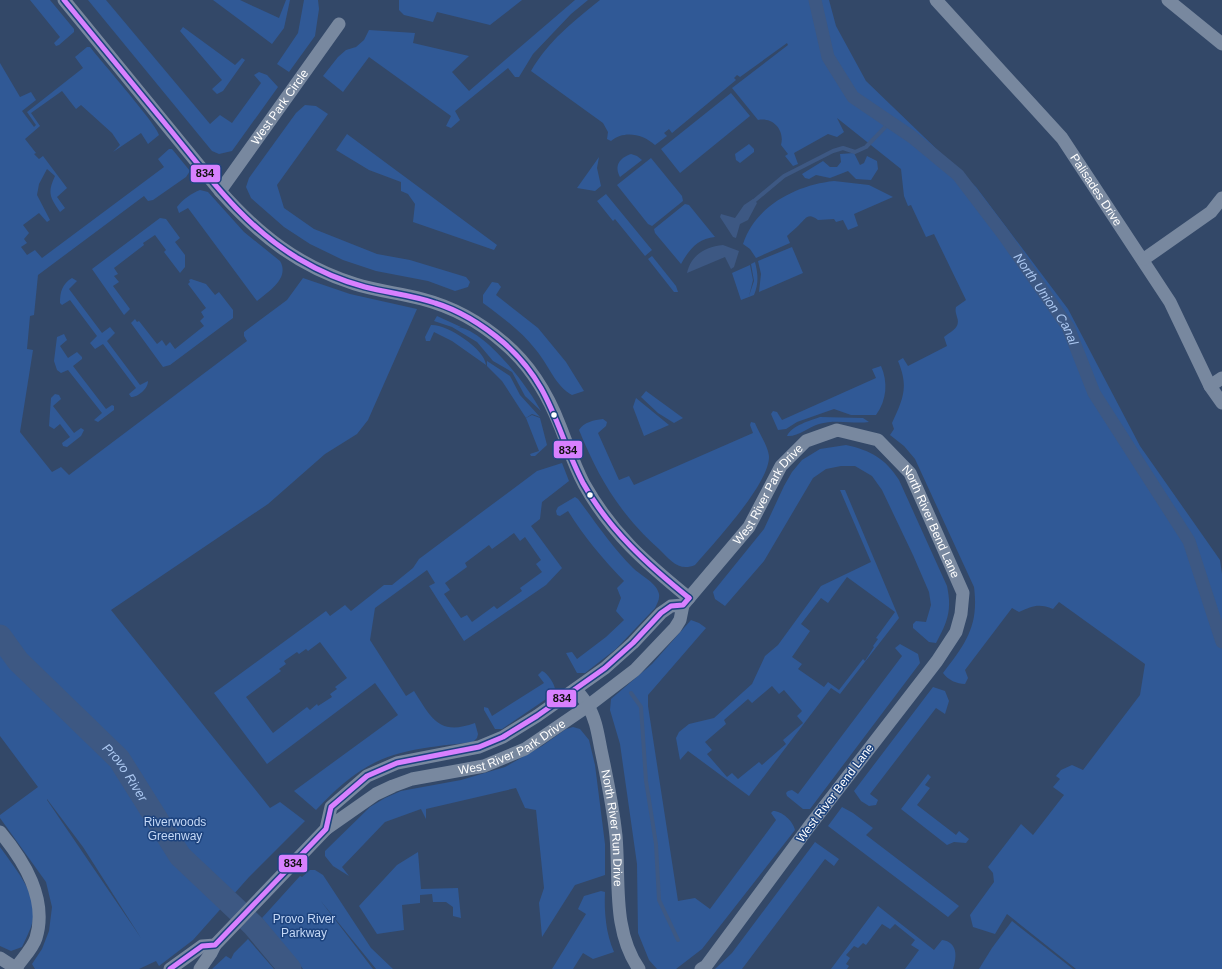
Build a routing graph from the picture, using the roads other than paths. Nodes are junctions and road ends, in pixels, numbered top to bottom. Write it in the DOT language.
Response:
graph roads {
  1 [pos="64,0"];
  2 [pos="936,0"];
  3 [pos="1168,0"];
  4 [pos="339,24"];
  5 [pos="1222,44"];
  6 [pos="220,191"];
  7 [pos="1222,198"];
  8 [pos="1144,260"];
  9 [pos="1222,378"];
  10 [pos="1210,386"];
  11 [pos="1222,403"];
  12 [pos="878,440"];
  13 [pos="686,601"];
  14 [pos="961,614"];
  15 [pos="576,689"];
  16 [pos="588,706"];
  17 [pos="326,829"];
  18 [pos="0,832"];
  19 [pos="215,945"];
  20 [pos="0,958"];
  21 [pos="16,969"];
  22 [pos="170,969"];
  23 [pos="200,969"];
  24 [pos="639,969"];
  25 [pos="701,969"];
  1 -- 6 [label="street"];
  2 -- 8 [label="street, Palisades Drive"];
  3 -- 5 [label="street"];
  4 -- 6 [label="street, West Park Circle"];
  6 -- 13 [label="street"];
  7 -- 8 [label="street"];
  8 -- 10 [label="street, Palisades Drive"];
  9 -- 10 [label="street"];
  10 -- 11 [label="street, Palisades Drive"];
  12 -- 13 [label="street, West River Park Drive"];
  12 -- 14 [label="street, North River Bend Lane"];
  13 -- 15 [label="street, West River Park Drive"];
  13 -- 16 [label="street, West River Park Drive"];
  14 -- 25 [label="street, West River Bend Lane"];
  15 -- 16 [label="street, North River Run Drive"];
  15 -- 17 [label="street, West River Park Drive"];
  16 -- 17 [label="street, West River Park Drive"];
  16 -- 24 [label="street, North River Run Drive"];
  17 -- 19 [label="street, West River Park Drive"];
  18 -- 21 [label="street"];
  19 -- 22 [label="street"];
  19 -- 23 [label="street, West River Park Drive"];
  20 -- 21 [label="street"];
}
